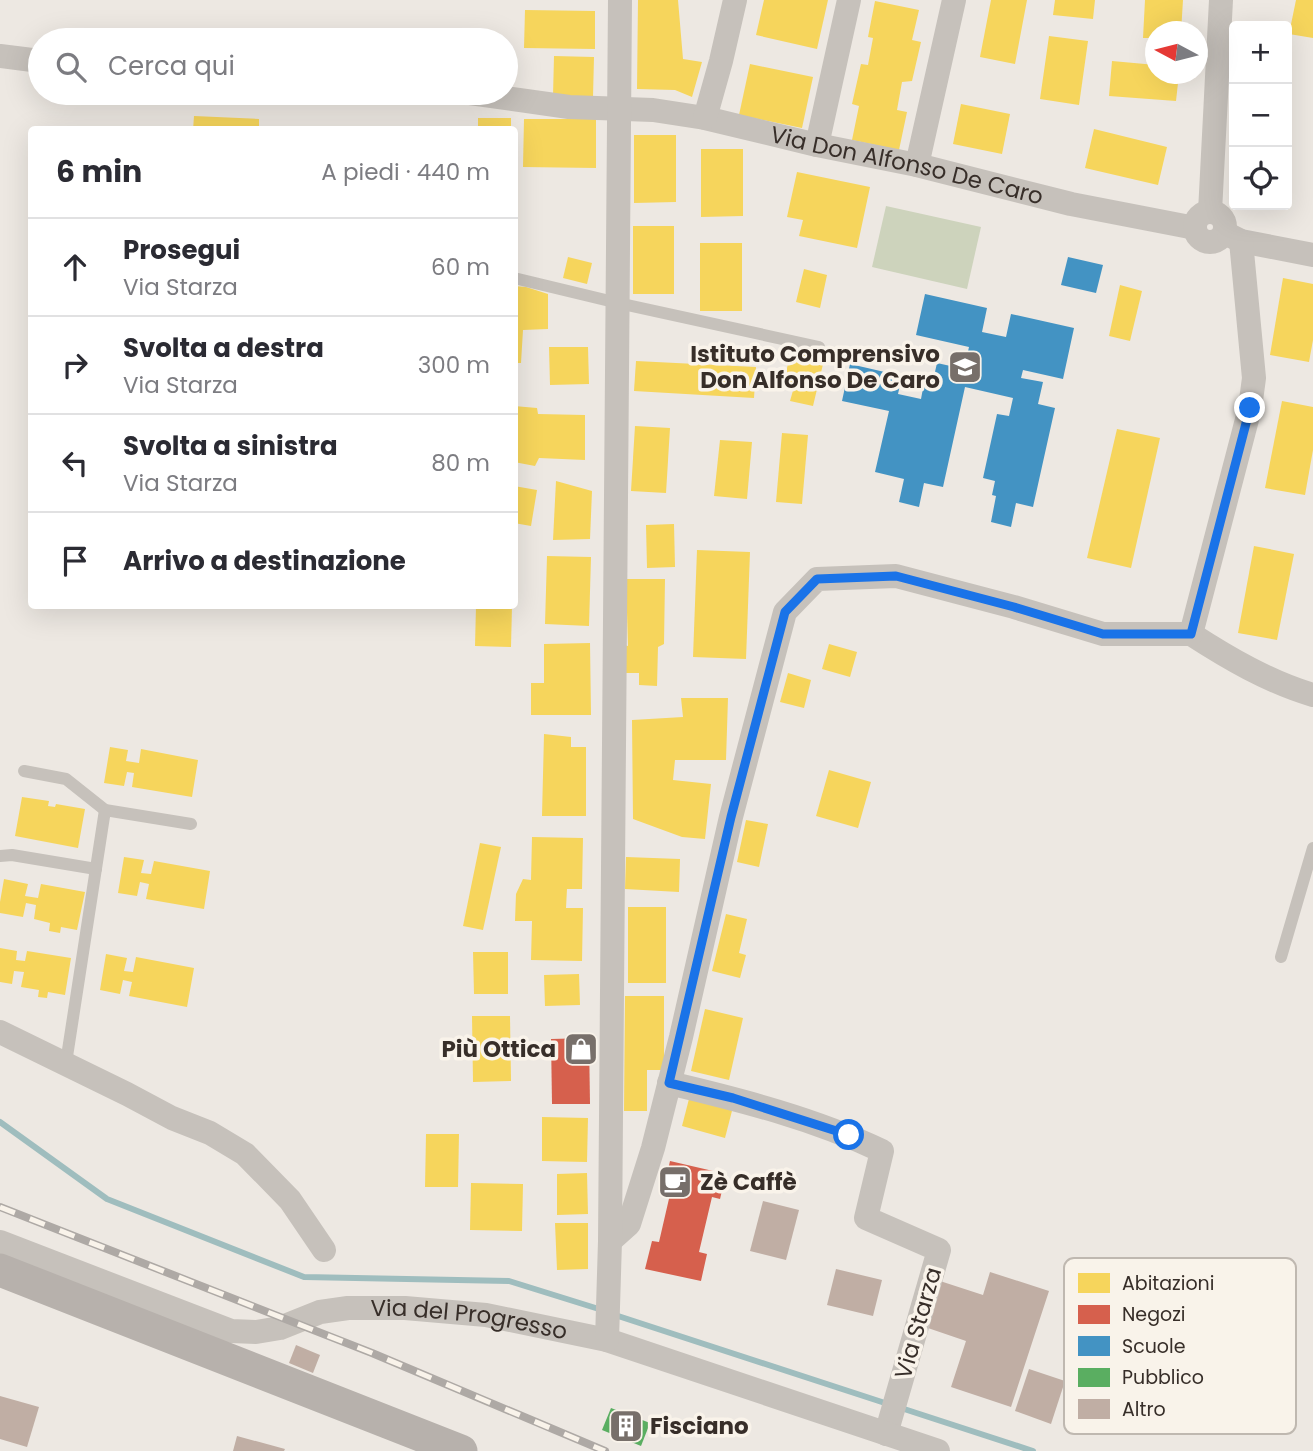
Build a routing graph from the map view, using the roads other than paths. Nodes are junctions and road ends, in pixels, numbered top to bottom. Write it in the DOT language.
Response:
graph roads {
  1 [pos="620,0"];
  2 [pos="735,0"];
  3 [pos="849,0"];
  4 [pos="954,0"];
  5 [pos="1221,0"];
  6 [pos="0,56"];
  7 [pos="28,60"];
  8 [pos="518,100"];
  9 [pos="620,109"];
  10 [pos="705,118"];
  11 [pos="817,145"];
  12 [pos="917,165"];
  13 [pos="1202,220"];
  14 [pos="1232,237"];
  15 [pos="1313,255"];
  16 [pos="518,279"];
  17 [pos="618,303"];
  18 [pos="819,347"];
  19 [pos="1191,634"];
  20 [pos="1313,695"];
  21 [pos="24,771"];
  22 [pos="105,810"];
  23 [pos="191,824"];
  24 [pos="1313,848"];
  25 [pos="0,856"];
  26 [pos="96,869"];
  27 [pos="1281,957"];
  28 [pos="0,1032"];
  29 [pos="66,1063"];
  30 [pos="669,1083"];
  31 [pos="610,1241"];
  32 [pos="0,1242"];
  33 [pos="324,1250"];
  34 [pos="0,1270"];
  35 [pos="607,1333"];
  36 [pos="888,1426"];
  37 [pos="461,1451"];
  38 [pos="938,1451"];
  1 -- 9 [label="street"];
  2 -- 10 [label="street"];
  3 -- 11 [label="street"];
  4 -- 12 [label="street"];
  5 -- 13 [label="street"];
  6 -- 7 [label="street"];
  8 -- 9 [label="street, Via Don Alfonso De Caro"];
  9 -- 10 [label="street, Via Don Alfonso De Caro"];
  9 -- 17 [label="street"];
  10 -- 11 [label="street, Via Don Alfonso De Caro"];
  11 -- 12 [label="street, Via Don Alfonso De Caro"];
  12 -- 13 [label="street, Via Don Alfonso De Caro"];
  13 -- 14 [label="street, Via Don Alfonso De Caro"];
  14 -- 15 [label="street"];
  14 -- 19 [label="street"];
  16 -- 17 [label="lane"];
  17 -- 18 [label="lane"];
  17 -- 31 [label="street"];
  19 -- 20 [label="street"];
  19 -- 30 [label="street"];
  21 -- 22 [label="lane"];
  22 -- 23 [label="lane"];
  22 -- 26 [label="lane"];
  24 -- 27 [label="lane"];
  25 -- 26 [label="lane"];
  26 -- 29 [label="lane"];
  28 -- 29 [label="street"];
  29 -- 33 [label="street"];
  30 -- 31 [label="street"];
  30 -- 36 [label="street, Via Starza"];
  31 -- 35 [label="street"];
  32 -- 35 [label="street, Via del Progresso"];
  34 -- 37 [label="main road"];
  35 -- 36 [label="street, Via del Progresso"];
  36 -- 38 [label="street, Via del Progresso"];
}
